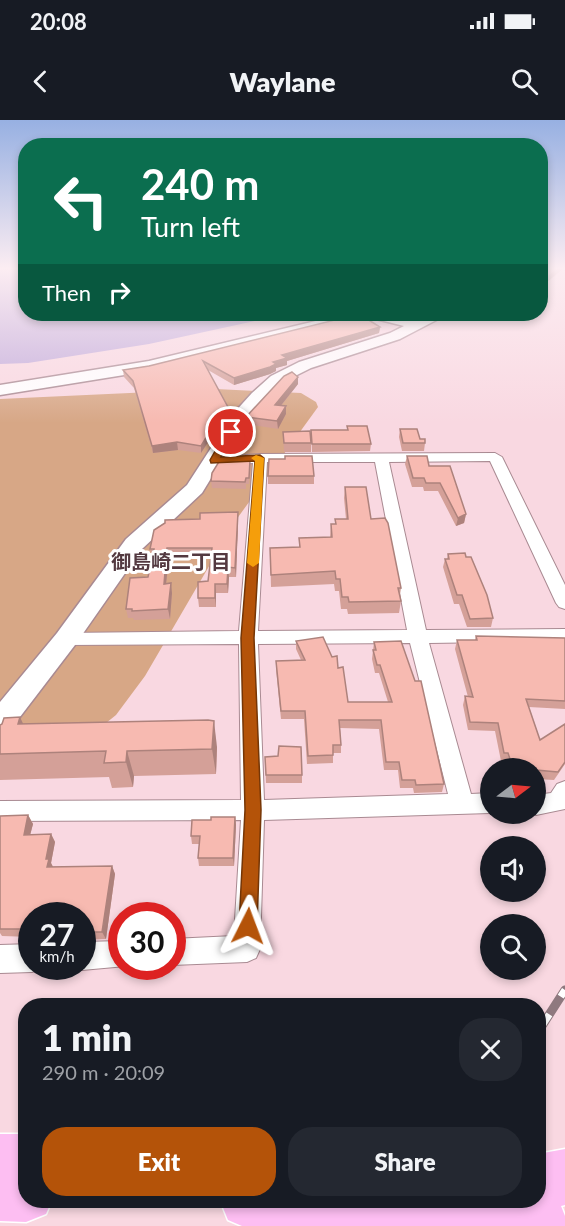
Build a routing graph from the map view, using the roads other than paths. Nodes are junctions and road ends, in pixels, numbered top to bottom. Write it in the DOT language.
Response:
graph roads {
  1 [pos="332,321"];
  2 [pos="401,321"];
  3 [pos="426,321"];
  4 [pos="417,325"];
  5 [pos="0,390"];
  6 [pos="260,458"];
  7 [pos="381,458"];
  8 [pos="214,460"];
  9 [pos="565,603"];
  10 [pos="565,635"];
  11 [pos="418,637"];
  12 [pos="248,638"];
  13 [pos="66,639"];
  14 [pos="0,722"];
  15 [pos="565,791"];
  16 [pos="462,803"];
  17 [pos="480,804"];
  18 [pos="546,804"];
  19 [pos="253,810"];
  20 [pos="0,811"];
  21 [pos="186,951"];
  22 [pos="18,958"];
  23 [pos="0,959"];
  24 [pos="0,1161"];
  25 [pos="18,1161"];
  26 [pos="565,1177"];
  27 [pos="546,1181"];
  28 [pos="0,1193"];
  29 [pos="18,1194"];
  30 [pos="415,1208"];
  31 [pos="540,1226"];
  1 -- 5 [label="street"];
  2 -- 4 [label="street"];
  3 -- 4 [label="street"];
  4 -- 8 [label="street"];
  6 -- 7 [label="street"];
  6 -- 8 [label="street"];
  6 -- 12 [label="street"];
  7 -- 9 [label="street"];
  7 -- 11 [label="street"];
  8 -- 13 [label="street"];
  10 -- 11 [label="street"];
  11 -- 12 [label="street"];
  11 -- 16 [label="street"];
  12 -- 13 [label="street"];
  12 -- 19 [label="street"];
  13 -- 14 [label="street"];
  15 -- 18 [label="street"];
  16 -- 17 [label="street"];
  16 -- 19 [label="street"];
  19 -- 20 [label="street"];
  19 -- 21 [label="street"];
  22 -- 23 [label="street"];
  24 -- 25 [label="highway"];
  26 -- 27 [label="highway"];
  28 -- 29 [label="highway"];
  30 -- 31 [label="highway"];
}
